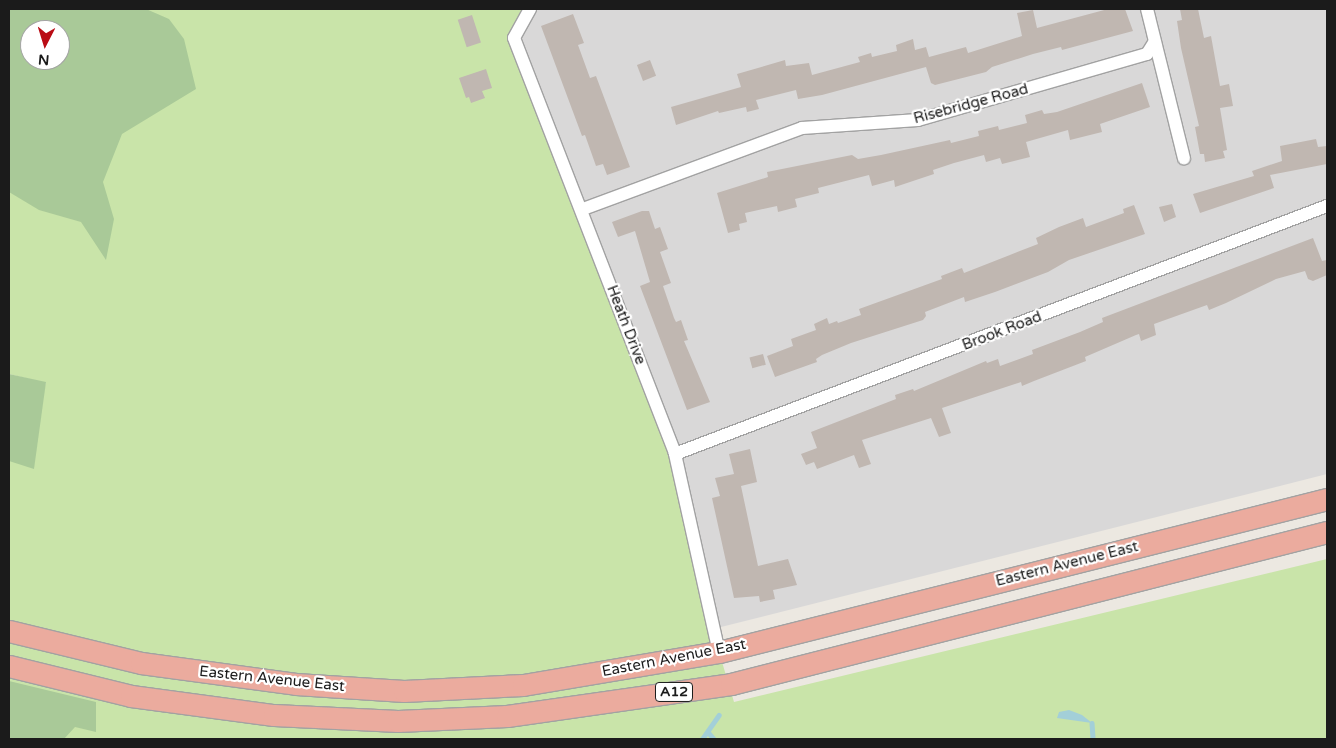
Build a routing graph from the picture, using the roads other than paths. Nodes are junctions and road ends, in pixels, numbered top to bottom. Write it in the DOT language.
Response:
graph roads {
  1 [pos="530,9"];
  2 [pos="1147,9"];
  3 [pos="1154,43"];
  4 [pos="1184,158"];
  5 [pos="1327,206"];
  6 [pos="583,210"];
  7 [pos="675,454"];
  8 [pos="1327,499"];
  9 [pos="1327,532"];
  10 [pos="9,631"];
  11 [pos="719,652"];
  12 [pos="9,666"];
  1 -- 6 [label="street, Heath Drive"];
  2 -- 3 [label="street"];
  3 -- 4 [label="street"];
  3 -- 6 [label="street, Risebridge Road"];
  5 -- 7 [label="street, Brook Road"];
  6 -- 7 [label="street, Heath Drive"];
  7 -- 11 [label="street, Heath Drive"];
  8 -- 11 [label="highway, Eastern Avenue East / A12"];
  9 -- 12 [label="highway, Eastern Avenue East / A12"];
  10 -- 11 [label="highway, Eastern Avenue East / A12"];
}
